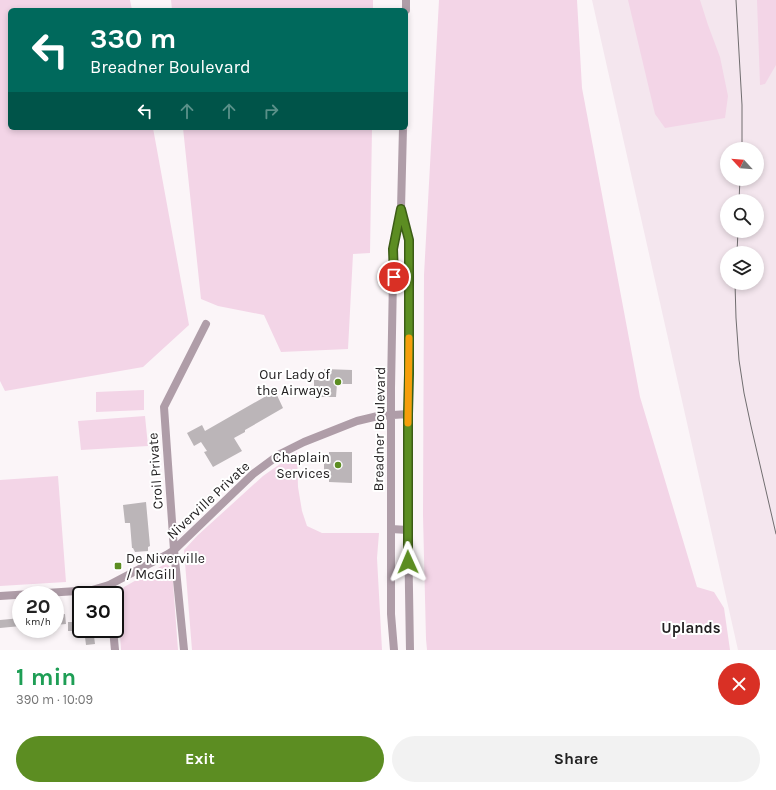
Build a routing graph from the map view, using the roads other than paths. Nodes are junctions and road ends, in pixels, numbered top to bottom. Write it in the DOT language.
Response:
graph roads {
  1 [pos="403,130"];
  2 [pos="401,209"];
  3 [pos="206,324"];
  4 [pos="408,414"];
  5 [pos="392,415"];
  6 [pos="391,529"];
  7 [pos="408,530"];
  8 [pos="174,550"];
  9 [pos="109,585"];
  10 [pos="0,596"];
  11 [pos="114,638"];
  12 [pos="115,650"];
  13 [pos="184,650"];
  14 [pos="394,650"];
  15 [pos="410,650"];
  1 -- 2 [label="street, Breadner Boulevard"];
  2 -- 4 [label="street, Breadner Boulevard"];
  2 -- 5 [label="street, Breadner Boulevard"];
  3 -- 8 [label="street, Croil Private"];
  4 -- 5 [label="street, Niverville Private"];
  4 -- 7 [label="street, Breadner Boulevard"];
  5 -- 6 [label="street, Breadner Boulevard"];
  5 -- 8 [label="street, Niverville Private"];
  6 -- 7 [label="street"];
  6 -- 14 [label="street, Breadner Boulevard"];
  7 -- 15 [label="street, Breadner Boulevard"];
  8 -- 9 [label="street, Niverville Private"];
  8 -- 13 [label="street, Croil Private"];
  9 -- 10 [label="street, Niverville Private"];
  11 -- 12 [label="street"];
}
